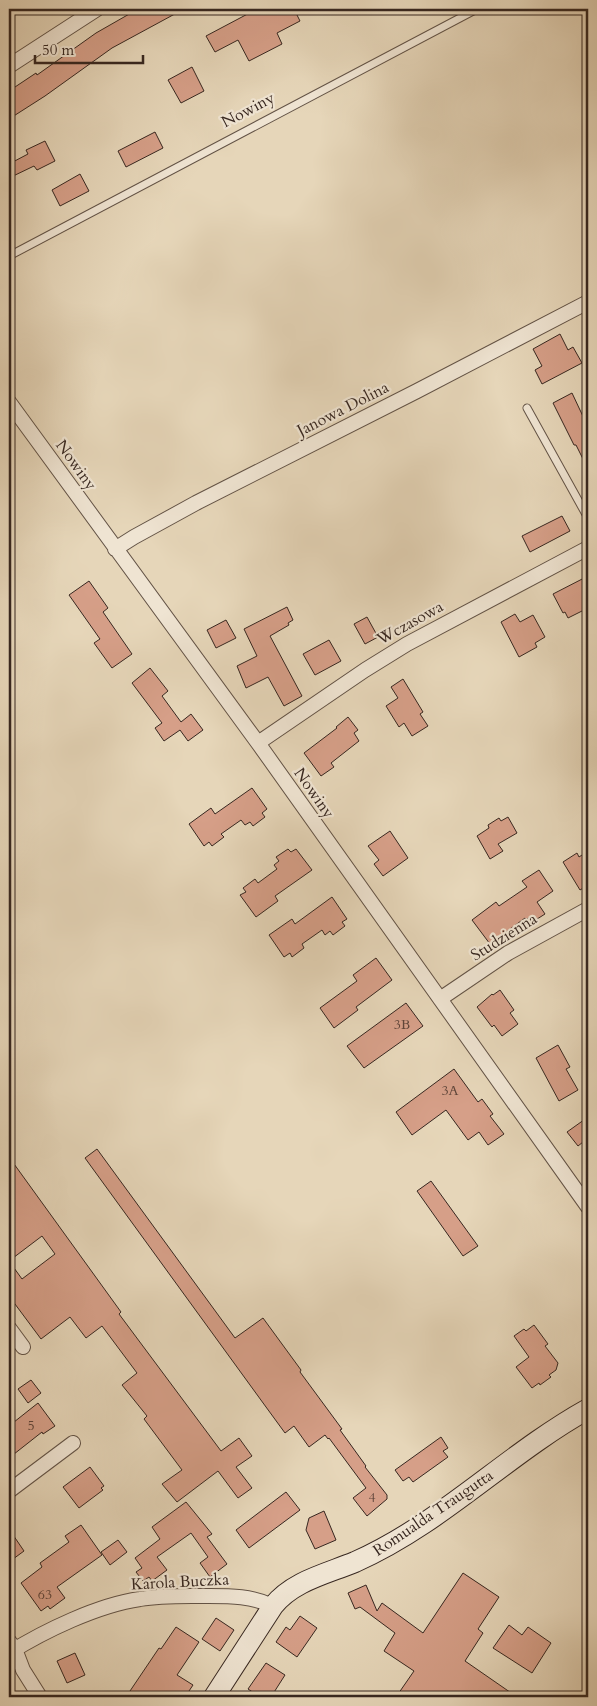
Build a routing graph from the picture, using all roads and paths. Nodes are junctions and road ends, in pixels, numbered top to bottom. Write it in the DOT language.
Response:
graph roads {
  1 [pos="97,9"];
  2 [pos="477,9"];
  3 [pos="9,66"];
  4 [pos="9,256"];
  5 [pos="588,302"];
  6 [pos="9,402"];
  7 [pos="527,408"];
  8 [pos="588,518"];
  9 [pos="588,548"];
  10 [pos="115,549"];
  11 [pos="258,743"];
  12 [pos="588,909"];
  13 [pos="440,1000"];
  14 [pos="588,1207"];
  15 [pos="9,1328"];
  16 [pos="23,1347"];
  17 [pos="588,1409"];
  18 [pos="73,1444"];
  19 [pos="9,1491"];
  20 [pos="264,1603"];
  21 [pos="11,1648"];
  22 [pos="40,1697"];
  23 [pos="214,1697"];
  1 -- 3 [label="street"];
  2 -- 4 [label="lane, Nowiny"];
  5 -- 10 [label="street, Janowa Dolina"];
  6 -- 10 [label="street, Nowiny"];
  7 -- 8 [label="lane"];
  9 -- 11 [label="street, Wczasowa"];
  10 -- 11 [label="street, Nowiny"];
  11 -- 13 [label="street, Nowiny"];
  12 -- 13 [label="street, Studzienna"];
  13 -- 14 [label="street, Nowiny"];
  15 -- 16 [label="street"];
  17 -- 20 [label="street, Romualda Traugutta"];
  18 -- 19 [label="street"];
  20 -- 21 [label="street, Karola Buczka"];
  20 -- 23 [label="street, Romualda Traugutta"];
  21 -- 22 [label="street"];
}
